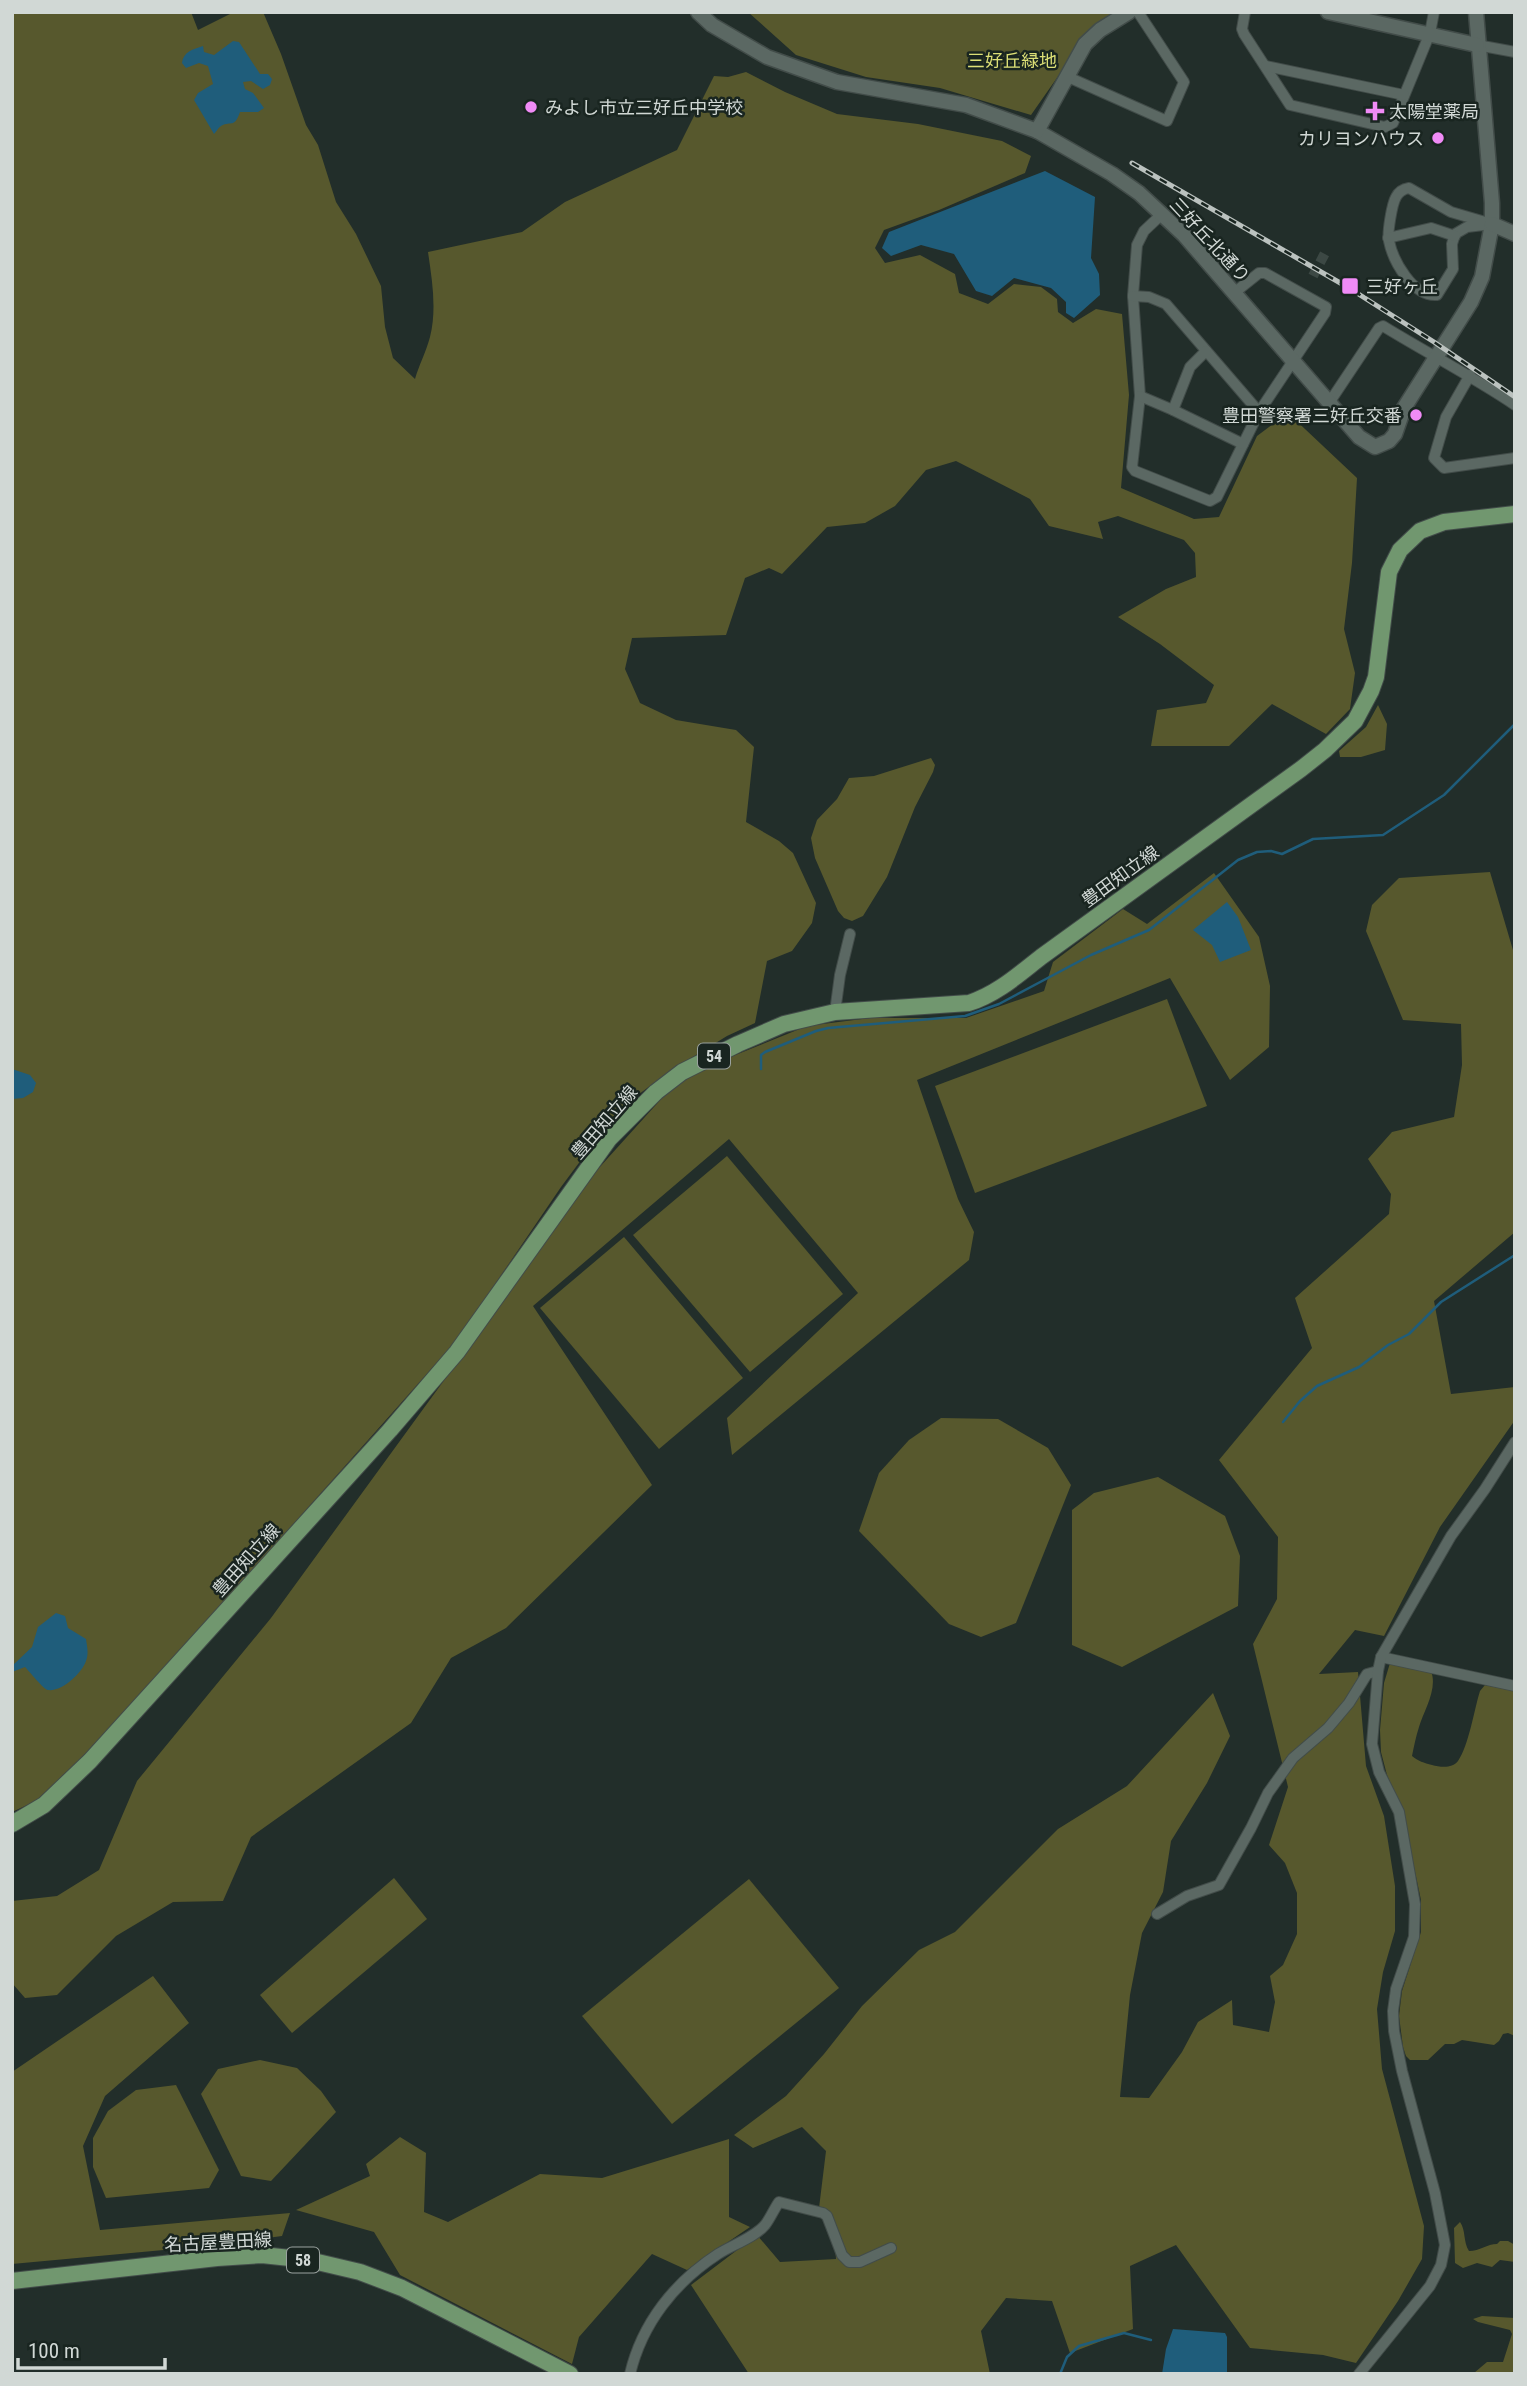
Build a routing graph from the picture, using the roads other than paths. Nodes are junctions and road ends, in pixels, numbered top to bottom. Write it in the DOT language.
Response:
graph roads {
  1 [pos="698,12"];
  2 [pos="1129,12"];
  3 [pos="1138,12"];
  4 [pos="1245,12"];
  5 [pos="1328,12"];
  6 [pos="1434,12"];
  7 [pos="1476,12"];
  8 [pos="1430,33"];
  9 [pos="1478,45"];
  10 [pos="1515,52"];
  11 [pos="1266,66"];
  12 [pos="1068,77"];
  13 [pos="1404,95"];
  14 [pos="1037,131"];
  15 [pos="1162,214"];
  16 [pos="1515,221"];
  17 [pos="1492,225"];
  18 [pos="1515,234"];
  19 [pos="1455,236"];
  20 [pos="1388,238"];
  21 [pos="1234,293"];
  22 [pos="1133,296"];
  23 [pos="1206,352"];
  24 [pos="1435,359"];
  25 [pos="1293,362"];
  26 [pos="1470,375"];
  27 [pos="1140,396"];
  28 [pos="1329,403"];
  29 [pos="1515,405"];
  30 [pos="1173,410"];
  31 [pos="1259,412"];
  32 [pos="1243,444"];
  33 [pos="1515,458"];
  34 [pos="1515,514"];
  35 [pos="850,934"];
  36 [pos="835,1012"];
  37 [pos="1515,1442"];
  38 [pos="1381,1657"];
  39 [pos="1378,1671"];
  40 [pos="1515,1686"];
  41 [pos="12,1824"];
  42 [pos="1157,1914"];
  43 [pos="891,2248"];
  44 [pos="12,2281"];
  45 [pos="569,2374"];
  46 [pos="630,2374"];
  47 [pos="1359,2374"];
  1 -- 14 [label="street, 三好丘北通り"];
  2 -- 12 [label="street"];
  3 -- 12 [label="street"];
  4 -- 11 [label="street"];
  5 -- 8 [label="street"];
  6 -- 8 [label="street"];
  7 -- 9 [label="street, 三好丘北通り"];
  8 -- 9 [label="street"];
  8 -- 13 [label="street"];
  9 -- 10 [label="street"];
  9 -- 17 [label="street, 三好丘北通り"];
  11 -- 13 [label="street"];
  11 -- 13 [label="street"];
  12 -- 14 [label="street"];
  14 -- 15 [label="street, 三好丘北通り"];
  15 -- 21 [label="street, 三好丘北通り"];
  15 -- 22 [label="street"];
  16 -- 17 [label="street"];
  17 -- 18 [label="street"];
  17 -- 19 [label="street"];
  17 -- 20 [label="street"];
  17 -- 24 [label="street, 三好丘北通り"];
  19 -- 20 [label="street"];
  19 -- 20 [label="street"];
  21 -- 25 [label="street, 三好丘北通り"];
  21 -- 25 [label="street"];
  22 -- 23 [label="street"];
  22 -- 27 [label="street"];
  23 -- 30 [label="street"];
  23 -- 31 [label="street"];
  24 -- 26 [label="street"];
  24 -- 28 [label="street"];
  24 -- 28 [label="street, 三好丘北通り"];
  25 -- 28 [label="street, 三好丘北通り"];
  25 -- 31 [label="street"];
  26 -- 29 [label="street"];
  26 -- 33 [label="street"];
  27 -- 30 [label="street"];
  27 -- 32 [label="street"];
  30 -- 32 [label="street"];
  31 -- 32 [label="street"];
  34 -- 36 [label="main road, 豊田知立線 / 54"];
  35 -- 36 [label="street"];
  36 -- 41 [label="main road, 豊田知立線 / 54"];
  37 -- 38 [label="street"];
  38 -- 39 [label="street"];
  38 -- 40 [label="street"];
  39 -- 42 [label="street"];
  39 -- 47 [label="street"];
  43 -- 46 [label="street"];
  44 -- 45 [label="main road, 名古屋豊田線 / 58"];
}
